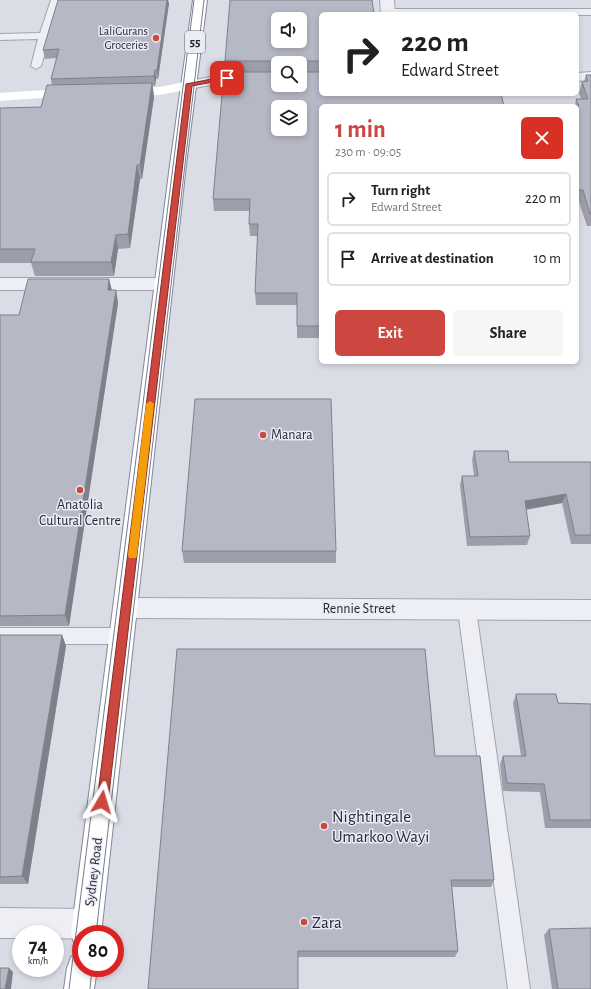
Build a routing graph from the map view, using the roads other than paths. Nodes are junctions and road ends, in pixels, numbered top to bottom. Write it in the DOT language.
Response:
graph roads {
  1 [pos="56,0"];
  2 [pos="200,0"];
  3 [pos="387,8"];
  4 [pos="591,12"];
  5 [pos="44,36"];
  6 [pos="0,37"];
  7 [pos="36,66"];
  8 [pos="579,76"];
  9 [pos="591,76"];
  10 [pos="271,78"];
  11 [pos="189,84"];
  12 [pos="86,92"];
  13 [pos="108,92"];
  14 [pos="0,97"];
  15 [pos="0,284"];
  16 [pos="164,284"];
  17 [pos="126,608"];
  18 [pos="467,610"];
  19 [pos="591,610"];
  20 [pos="0,636"];
  21 [pos="122,636"];
  22 [pos="0,923"];
  23 [pos="87,925"];
  24 [pos="72,928"];
  25 [pos="81,977"];
  26 [pos="79,989"];
  27 [pos="519,989"];
  1 -- 5 [label="lane"];
  2 -- 11 [label="main road, Sydney Road / 55"];
  3 -- 4 [label="lane"];
  5 -- 6 [label="lane"];
  5 -- 7 [label="lane"];
  8 -- 9 [label="street"];
  10 -- 11 [label="street"];
  11 -- 13 [label="main road"];
  11 -- 16 [label="main road, Sydney Road / 55"];
  12 -- 14 [label="main road"];
  15 -- 16 [label="street"];
  16 -- 17 [label="main road, Sydney Road / 55"];
  17 -- 18 [label="street, Rennie Street"];
  17 -- 21 [label="main road, Sydney Road / 55"];
  18 -- 19 [label="street, Rennie Street"];
  18 -- 27 [label="lane"];
  20 -- 21 [label="lane"];
  21 -- 23 [label="main road, Sydney Road / 55"];
  22 -- 24 [label="street"];
  25 -- 26 [label="main road"];
}
